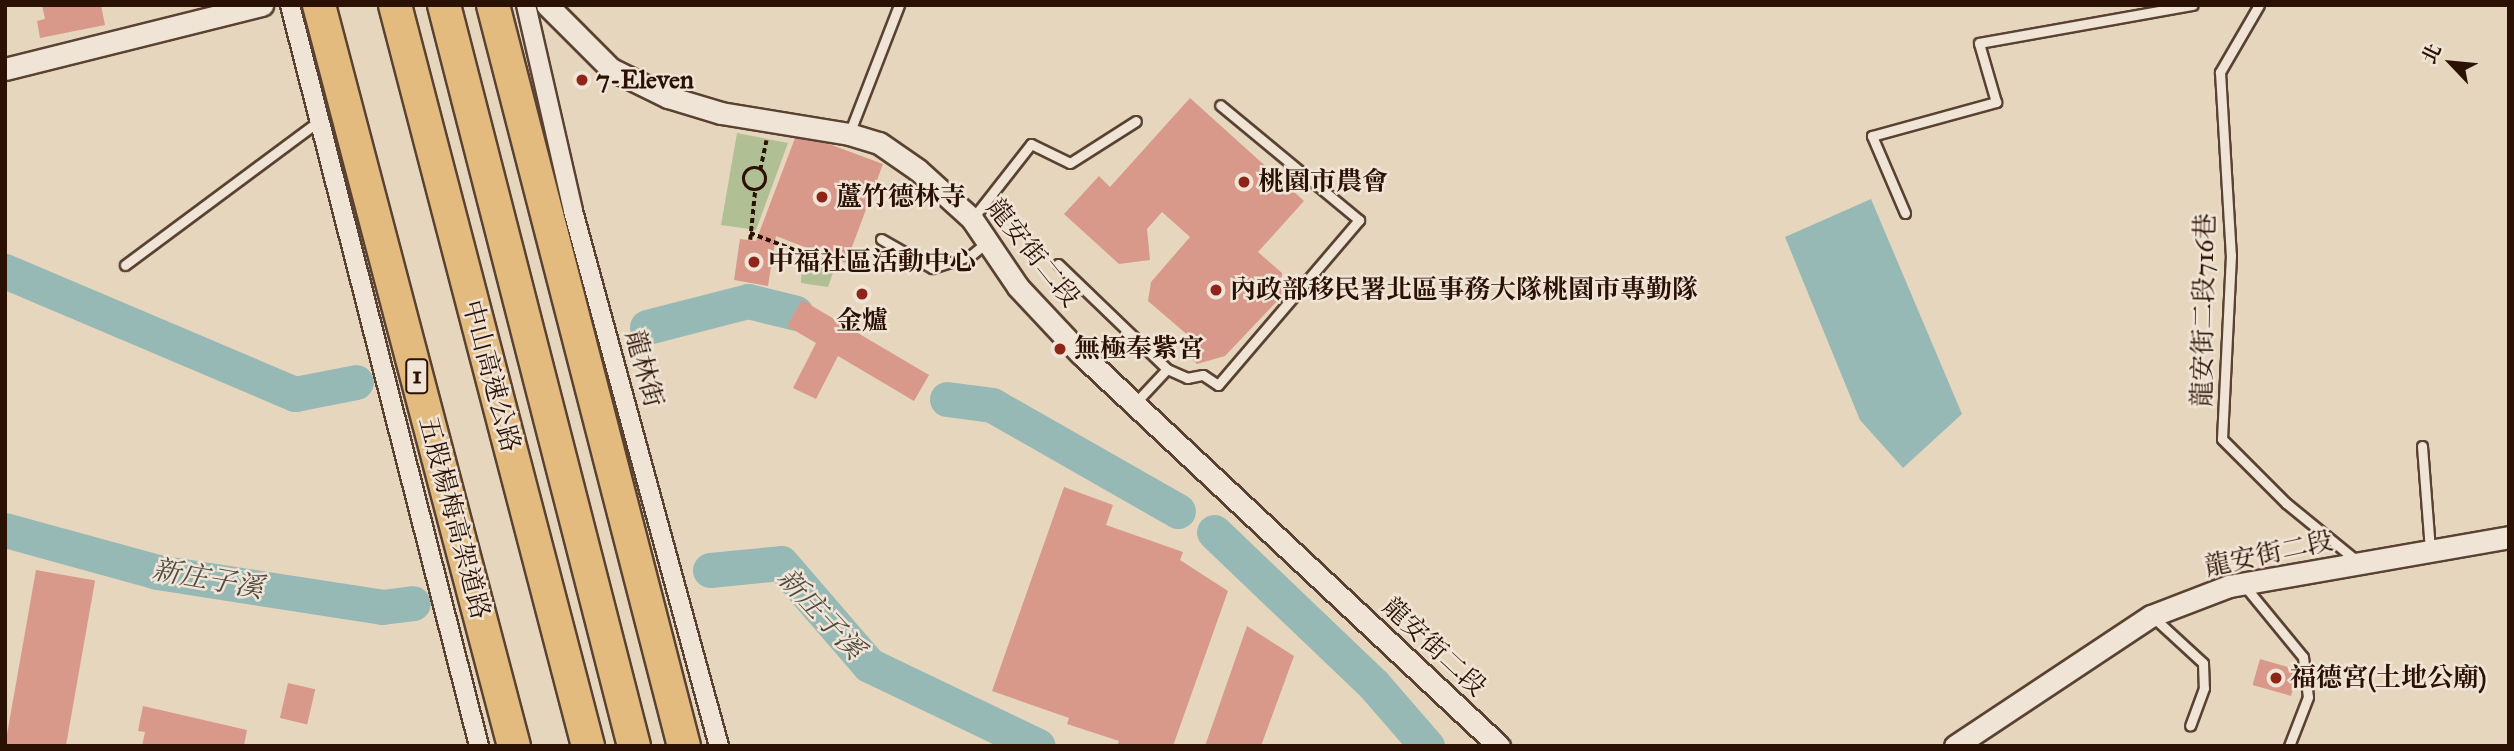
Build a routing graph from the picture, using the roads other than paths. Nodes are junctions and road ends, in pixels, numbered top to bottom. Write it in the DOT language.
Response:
graph roads {
  1 [pos="261,5"];
  2 [pos="290,5"];
  3 [pos="319,5"];
  4 [pos="395,5"];
  5 [pos="444,5"];
  6 [pos="494,5"];
  7 [pos="526,5"];
  8 [pos="547,5"];
  9 [pos="899,5"];
  10 [pos="2193,5"];
  11 [pos="2259,5"];
  12 [pos="5,69"];
  13 [pos="1220,104"];
  14 [pos="320,120"];
  15 [pos="1136,121"];
  16 [pos="849,134"];
  17 [pos="1905,213"];
  18 [pos="972,219"];
  19 [pos="881,239"];
  20 [pos="985,244"];
  21 [pos="1058,264"];
  22 [pos="125,265"];
  23 [pos="1167,369"];
  24 [pos="1136,402"];
  25 [pos="2422,446"];
  26 [pos="2509,537"];
  27 [pos="2431,553"];
  28 [pos="2361,564"];
  29 [pos="2243,584"];
  30 [pos="2151,616"];
  31 [pos="2189,726"];
  32 [pos="479,746"];
  33 [pos="514,746"];
  34 [pos="588,746"];
  35 [pos="634,746"];
  36 [pos="684,746"];
  37 [pos="719,746"];
  38 [pos="1499,746"];
  39 [pos="1955,746"];
  40 [pos="2289,746"];
  1 -- 12 [label="street"];
  2 -- 14 [label="street"];
  3 -- 33 [label="highway, 五股楊梅高架道路 / 1"];
  4 -- 34 [label="highway, 中山高速公路"];
  5 -- 35 [label="highway, 中山高速公路"];
  6 -- 36 [label="highway"];
  7 -- 37 [label="street, 龍林街"];
  8 -- 16 [label="street, 龍安街二段"];
  9 -- 16 [label="lane"];
  10 -- 17 [label="lane"];
  11 -- 28 [label="lane, 龍安街二段716巷"];
  13 -- 23 [label="lane"];
  14 -- 22 [label="lane"];
  14 -- 32 [label="street"];
  15 -- 18 [label="lane"];
  16 -- 18 [label="street, 龍安街二段"];
  18 -- 20 [label="street, 龍安街二段"];
  19 -- 20 [label="lane"];
  20 -- 24 [label="street, 龍安街二段"];
  21 -- 23 [label="lane"];
  23 -- 24 [label="lane"];
  24 -- 38 [label="street, 龍安街二段"];
  25 -- 27 [label="lane"];
  26 -- 27 [label="street, 龍安街二段"];
  27 -- 28 [label="street, 龍安街二段"];
  28 -- 29 [label="street, 龍安街二段"];
  29 -- 30 [label="street, 龍安街二段"];
  29 -- 40 [label="lane"];
  30 -- 31 [label="lane"];
  30 -- 39 [label="street, 龍安街二段"];
}
